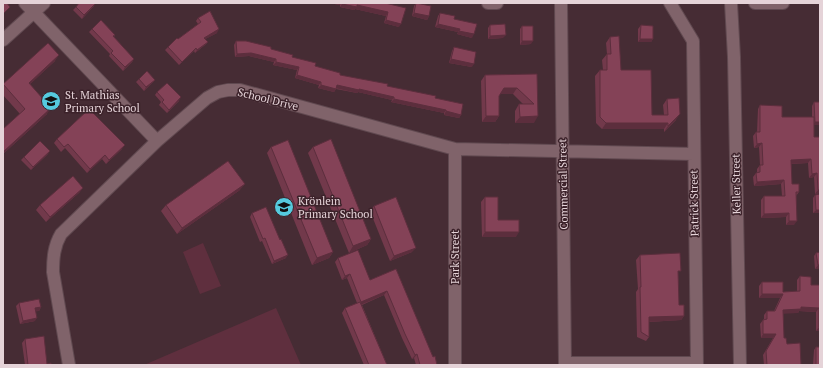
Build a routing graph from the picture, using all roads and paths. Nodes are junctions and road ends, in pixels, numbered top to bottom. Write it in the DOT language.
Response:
graph roads {
  1 [pos="26,3"];
  2 [pos="44,3"];
  3 [pos="488,3"];
  4 [pos="497,3"];
  5 [pos="561,3"];
  6 [pos="670,3"];
  7 [pos="731,3"];
  8 [pos="754,3"];
  9 [pos="783,3"];
  10 [pos="34,12"];
  11 [pos="3,40"];
  12 [pos="157,141"];
  13 [pos="455,149"];
  14 [pos="562,152"];
  15 [pos="694,154"];
  16 [pos="565,364"];
  17 [pos="697,364"];
  18 [pos="69,365"];
  19 [pos="456,365"];
  20 [pos="740,365"];
  1 -- 10 [label="street"];
  2 -- 10 [label="street"];
  3 -- 4 [label="street"];
  5 -- 14 [label="street, Commercial Street"];
  6 -- 15 [label="street, Patrick Street"];
  7 -- 20 [label="street, Keller Street"];
  8 -- 9 [label="street"];
  10 -- 11 [label="street"];
  10 -- 12 [label="street"];
  12 -- 13 [label="street, School Drive"];
  12 -- 18 [label="street, School Drive"];
  13 -- 14 [label="street, School Drive"];
  13 -- 19 [label="street, Park Street"];
  14 -- 15 [label="street, School Drive"];
  14 -- 16 [label="street, Commercial Street"];
  15 -- 17 [label="street, Patrick Street"];
  16 -- 17 [label="street"];
}
